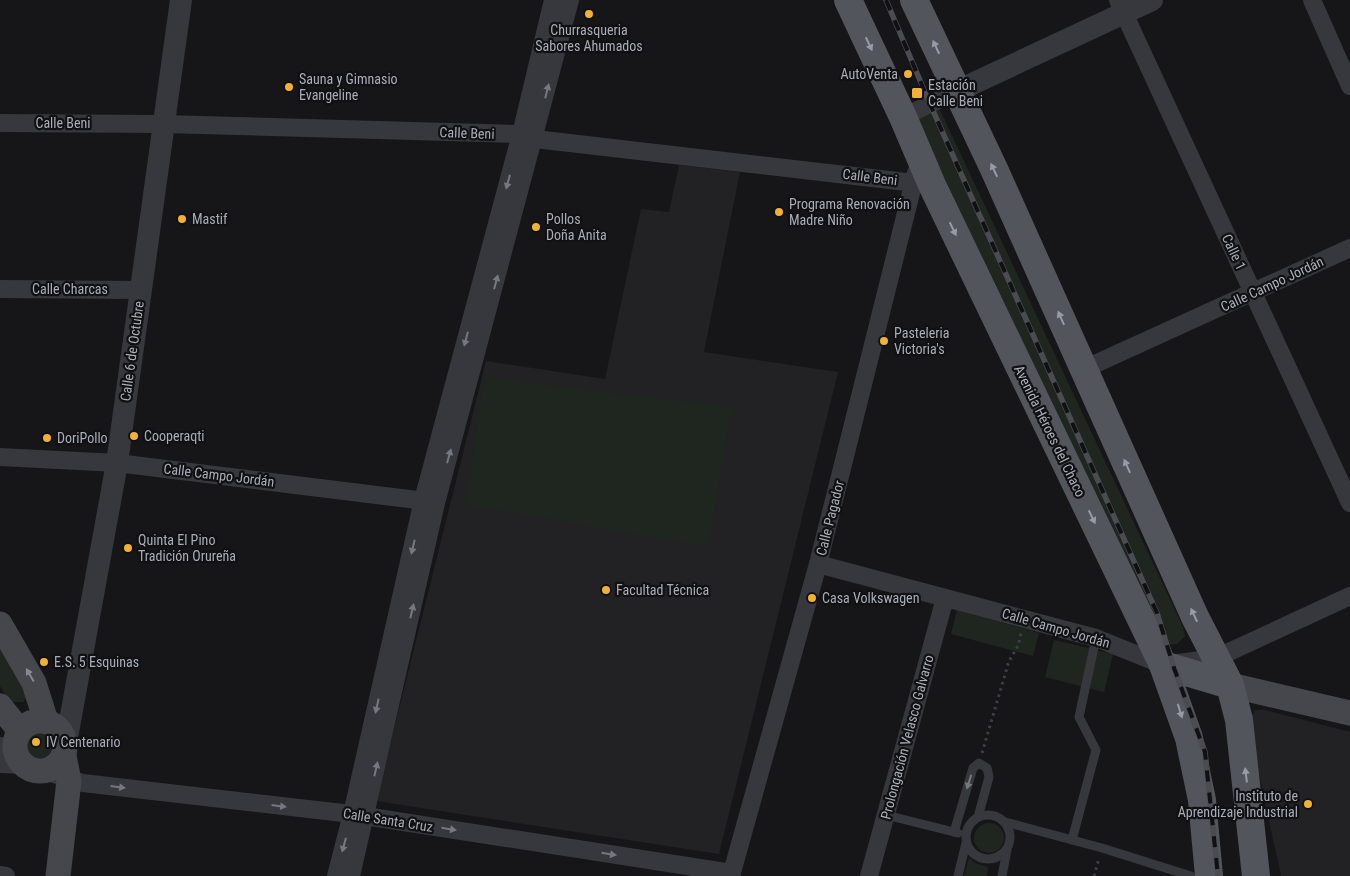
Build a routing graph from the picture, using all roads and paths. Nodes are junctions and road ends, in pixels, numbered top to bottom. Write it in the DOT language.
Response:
graph roads {
  1 [pos="181,0"];
  2 [pos="553,0"];
  3 [pos="570,0"];
  4 [pos="848,0"];
  5 [pos="914,0"];
  6 [pos="1152,0"];
  7 [pos="1312,0"];
  8 [pos="1121,7"];
  9 [pos="1350,86"];
  10 [pos="957,91"];
  11 [pos="903,117"];
  12 [pos="0,123"];
  13 [pos="164,124"];
  14 [pos="528,136"];
  15 [pos="922,175"];
  16 [pos="1350,248"];
  17 [pos="0,289"];
  18 [pos="140,290"];
  19 [pos="1252,293"];
  20 [pos="1084,369"];
  21 [pos="0,457"];
  22 [pos="117,463"];
  23 [pos="430,501"];
  24 [pos="1350,503"];
  25 [pos="818,564"];
  26 [pos="1350,596"];
  27 [pos="946,598"];
  28 [pos="1024,618"];
  29 [pos="0,624"];
  30 [pos="1096,638"];
  31 [pos="1216,658"];
  32 [pos="1163,665"];
  33 [pos="1230,685"];
  34 [pos="74,700"];
  35 [pos="0,706"];
  36 [pos="1350,713"];
  37 [pos="49,722"];
  38 [pos="65,750"];
  39 [pos="20,757"];
  40 [pos="979,763"];
  41 [pos="69,781"];
  42 [pos="67,811"];
  43 [pos="359,815"];
  44 [pos="886,815"];
  45 [pos="978,817"];
  46 [pos="1005,822"];
  47 [pos="954,832"];
  48 [pos="966,839"];
  49 [pos="1072,840"];
  50 [pos="1102,848"];
  51 [pos="1007,850"];
  52 [pos="732,874"];
  53 [pos="0,875"];
  54 [pos="6,876"];
  55 [pos="58,876"];
  56 [pos="336,876"];
  57 [pos="351,876"];
  58 [pos="869,876"];
  59 [pos="958,876"];
  60 [pos="1002,876"];
  61 [pos="1094,876"];
  62 [pos="1191,876"];
  63 [pos="1209,876"];
  64 [pos="1256,876"];
  1 -- 13 [label="street, Calle 6 de Octubre"];
  2 -- 14 [label="street"];
  14 -- 3 [label="street, one-way"];
  4 -- 11 [label="main road, Avenida Héroes del Chaco, one-way"];
  10 -- 5 [label="main road, one-way"];
  6 -- 8 [label="street"];
  7 -- 9 [label="street"];
  8 -- 10 [label="street"];
  8 -- 19 [label="street, Calle 1"];
  10 -- 11 [label="street"];
  20 -- 10 [label="main road, one-way"];
  11 -- 15 [label="main road, Avenida Héroes del Chaco"];
  12 -- 13 [label="street, Calle Beni"];
  13 -- 14 [label="street, Calle Beni"];
  13 -- 18 [label="street, Calle 6 de Octubre"];
  14 -- 15 [label="street, Calle Beni"];
  14 -- 23 [label="street"];
  15 -- 25 [label="street, Calle Pagador"];
  15 -- 32 [label="main road, Avenida Héroes del Chaco, one-way"];
  16 -- 19 [label="street, Calle Campo Jordán"];
  17 -- 18 [label="street, Calle Charcas"];
  18 -- 22 [label="street, Calle 6 de Octubre"];
  19 -- 20 [label="street, Calle Campo Jordán"];
  19 -- 24 [label="street, Calle 1"];
  31 -- 20 [label="main road, one-way"];
  21 -- 22 [label="street, Calle Campo Jordán"];
  22 -- 23 [label="street, Calle Campo Jordán"];
  22 -- 34 [label="street, Calle 6 de Octubre"];
  23 -- 43 [label="street"];
  25 -- 27 [label="street, Calle Campo Jordán"];
  25 -- 52 [label="street, Calle Pagador"];
  26 -- 31 [label="street"];
  27 -- 28 [label="street, Calle Campo Jordán"];
  27 -- 44 [label="street, Prolongación Velasco Galvarro"];
  28 -- 30 [label="street, Calle Campo Jordán"];
  28 -- 40 [label="path"];
  37 -- 29 [label="main road, one-way"];
  30 -- 32 [label="street, Calle Campo Jordán"];
  30 -- 49 [label="lane"];
  31 -- 32 [label="street"];
  31 -- 33 [label="main road"];
  32 -- 33 [label="main road, Calle Campo Jordán"];
  32 -- 63 [label="main road, Avenida Héroes del Chaco, one-way"];
  33 -- 36 [label="main road, Calle Campo Jordán"];
  64 -- 33 [label="main road, one-way"];
  34 -- 37 [label="street"];
  34 -- 38 [label="street, Calle 6 de Octubre"];
  35 -- 39 [label="main road"];
  37 -- 38 [label="main road"];
  37 -- 39 [label="main road"];
  38 -- 39 [label="main road"];
  38 -- 41 [label="main road"];
  39 -- 41 [label="street, Calle Santa Cruz"];
  39 -- 42 [label="main road"];
  40 -- 45 [label="lane"];
  40 -- 47 [label="lane, one-way"];
  41 -- 42 [label="main road"];
  41 -- 43 [label="street, Calle Santa Cruz, one-way"];
  42 -- 55 [label="main road"];
  43 -- 52 [label="street, Calle Santa Cruz, one-way"];
  43 -- 56 [label="street, one-way"];
  43 -- 57 [label="street"];
  44 -- 47 [label="lane"];
  44 -- 58 [label="street, Prolongación Velasco Galvarro"];
  45 -- 46 [label="lane"];
  45 -- 48 [label="lane"];
  46 -- 49 [label="lane"];
  46 -- 51 [label="lane"];
  47 -- 48 [label="lane"];
  48 -- 51 [label="lane"];
  48 -- 59 [label="lane"];
  49 -- 50 [label="lane"];
  50 -- 61 [label="path"];
  50 -- 62 [label="lane"];
  51 -- 60 [label="lane"];
  53 -- 54 [label="street"];
}
